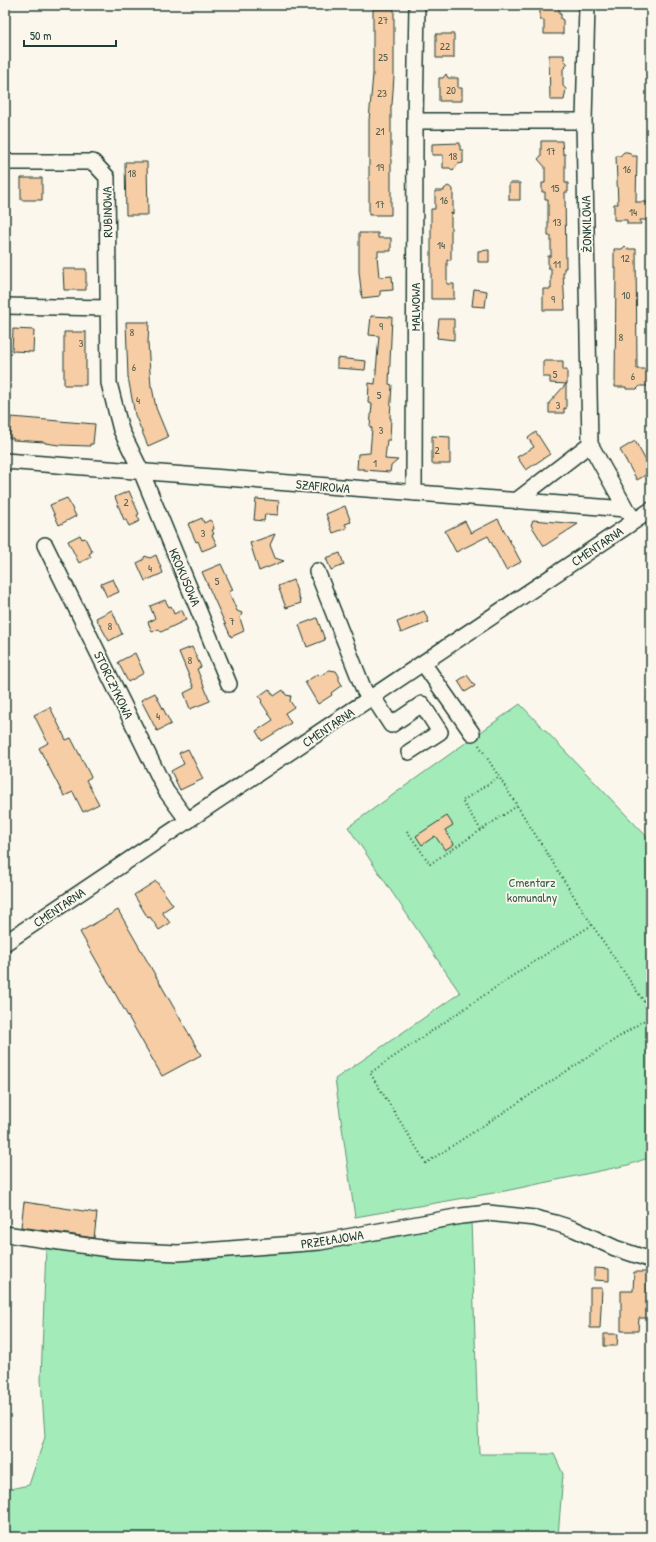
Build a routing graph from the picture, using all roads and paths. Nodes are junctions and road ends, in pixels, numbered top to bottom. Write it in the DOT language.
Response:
graph roads {
  1 [pos="417,5"];
  2 [pos="587,5"];
  3 [pos="415,121"];
  4 [pos="584,121"];
  5 [pos="5,162"];
  6 [pos="5,306"];
  7 [pos="108,308"];
  8 [pos="590,444"];
  9 [pos="5,461"];
  10 [pos="141,471"];
  11 [pos="414,493"];
  12 [pos="516,501"];
  13 [pos="626,509"];
  14 [pos="651,510"];
  15 [pos="636,521"];
  16 [pos="45,545"];
  17 [pos="316,571"];
  18 [pos="423,663"];
  19 [pos="229,684"];
  20 [pos="371,698"];
  21 [pos="472,734"];
  22 [pos="409,752"];
  23 [pos="499,777"];
  24 [pos="518,806"];
  25 [pos="188,821"];
  26 [pos="481,830"];
  27 [pos="407,831"];
  28 [pos="592,925"];
  29 [pos="5,943"];
  30 [pos="651,1012"];
  31 [pos="651,1016"];
  32 [pos="5,1234"];
  33 [pos="651,1260"];
  1 -- 3 [label="street, MALWOWA"];
  2 -- 4 [label="street, ŻONKILOWA"];
  3 -- 4 [label="street"];
  3 -- 11 [label="street, MALWOWA"];
  4 -- 8 [label="street, ŻONKILOWA"];
  5 -- 7 [label="street, RUBINOWA"];
  6 -- 7 [label="street"];
  7 -- 10 [label="street, RUBINOWA"];
  8 -- 12 [label="street"];
  8 -- 13 [label="street, ŻONKILOWA"];
  9 -- 10 [label="street, SZAFIROWA"];
  10 -- 11 [label="street, SZAFIROWA"];
  10 -- 19 [label="street, KROKUSOWA"];
  11 -- 12 [label="street, SZAFIROWA"];
  12 -- 13 [label="street, SZAFIROWA"];
  13 -- 15 [label="street"];
  14 -- 15 [label="street, CMENTARNA"];
  15 -- 18 [label="street, CMENTARNA"];
  16 -- 25 [label="street, STORCZYKOWA"];
  17 -- 20 [label="street"];
  18 -- 20 [label="street, CMENTARNA"];
  18 -- 21 [label="street"];
  20 -- 22 [label="street"];
  20 -- 25 [label="street, CMENTARNA"];
  21 -- 23 [label="path"];
  23 -- 24 [label="path"];
  23 -- 26 [label="path"];
  24 -- 26 [label="path"];
  24 -- 28 [label="path"];
  25 -- 29 [label="street, CMENTARNA"];
  26 -- 27 [label="path"];
  28 -- 30 [label="path"];
  28 -- 31 [label="path"];
  32 -- 33 [label="street, PRZEŁAJOWA"];
}
